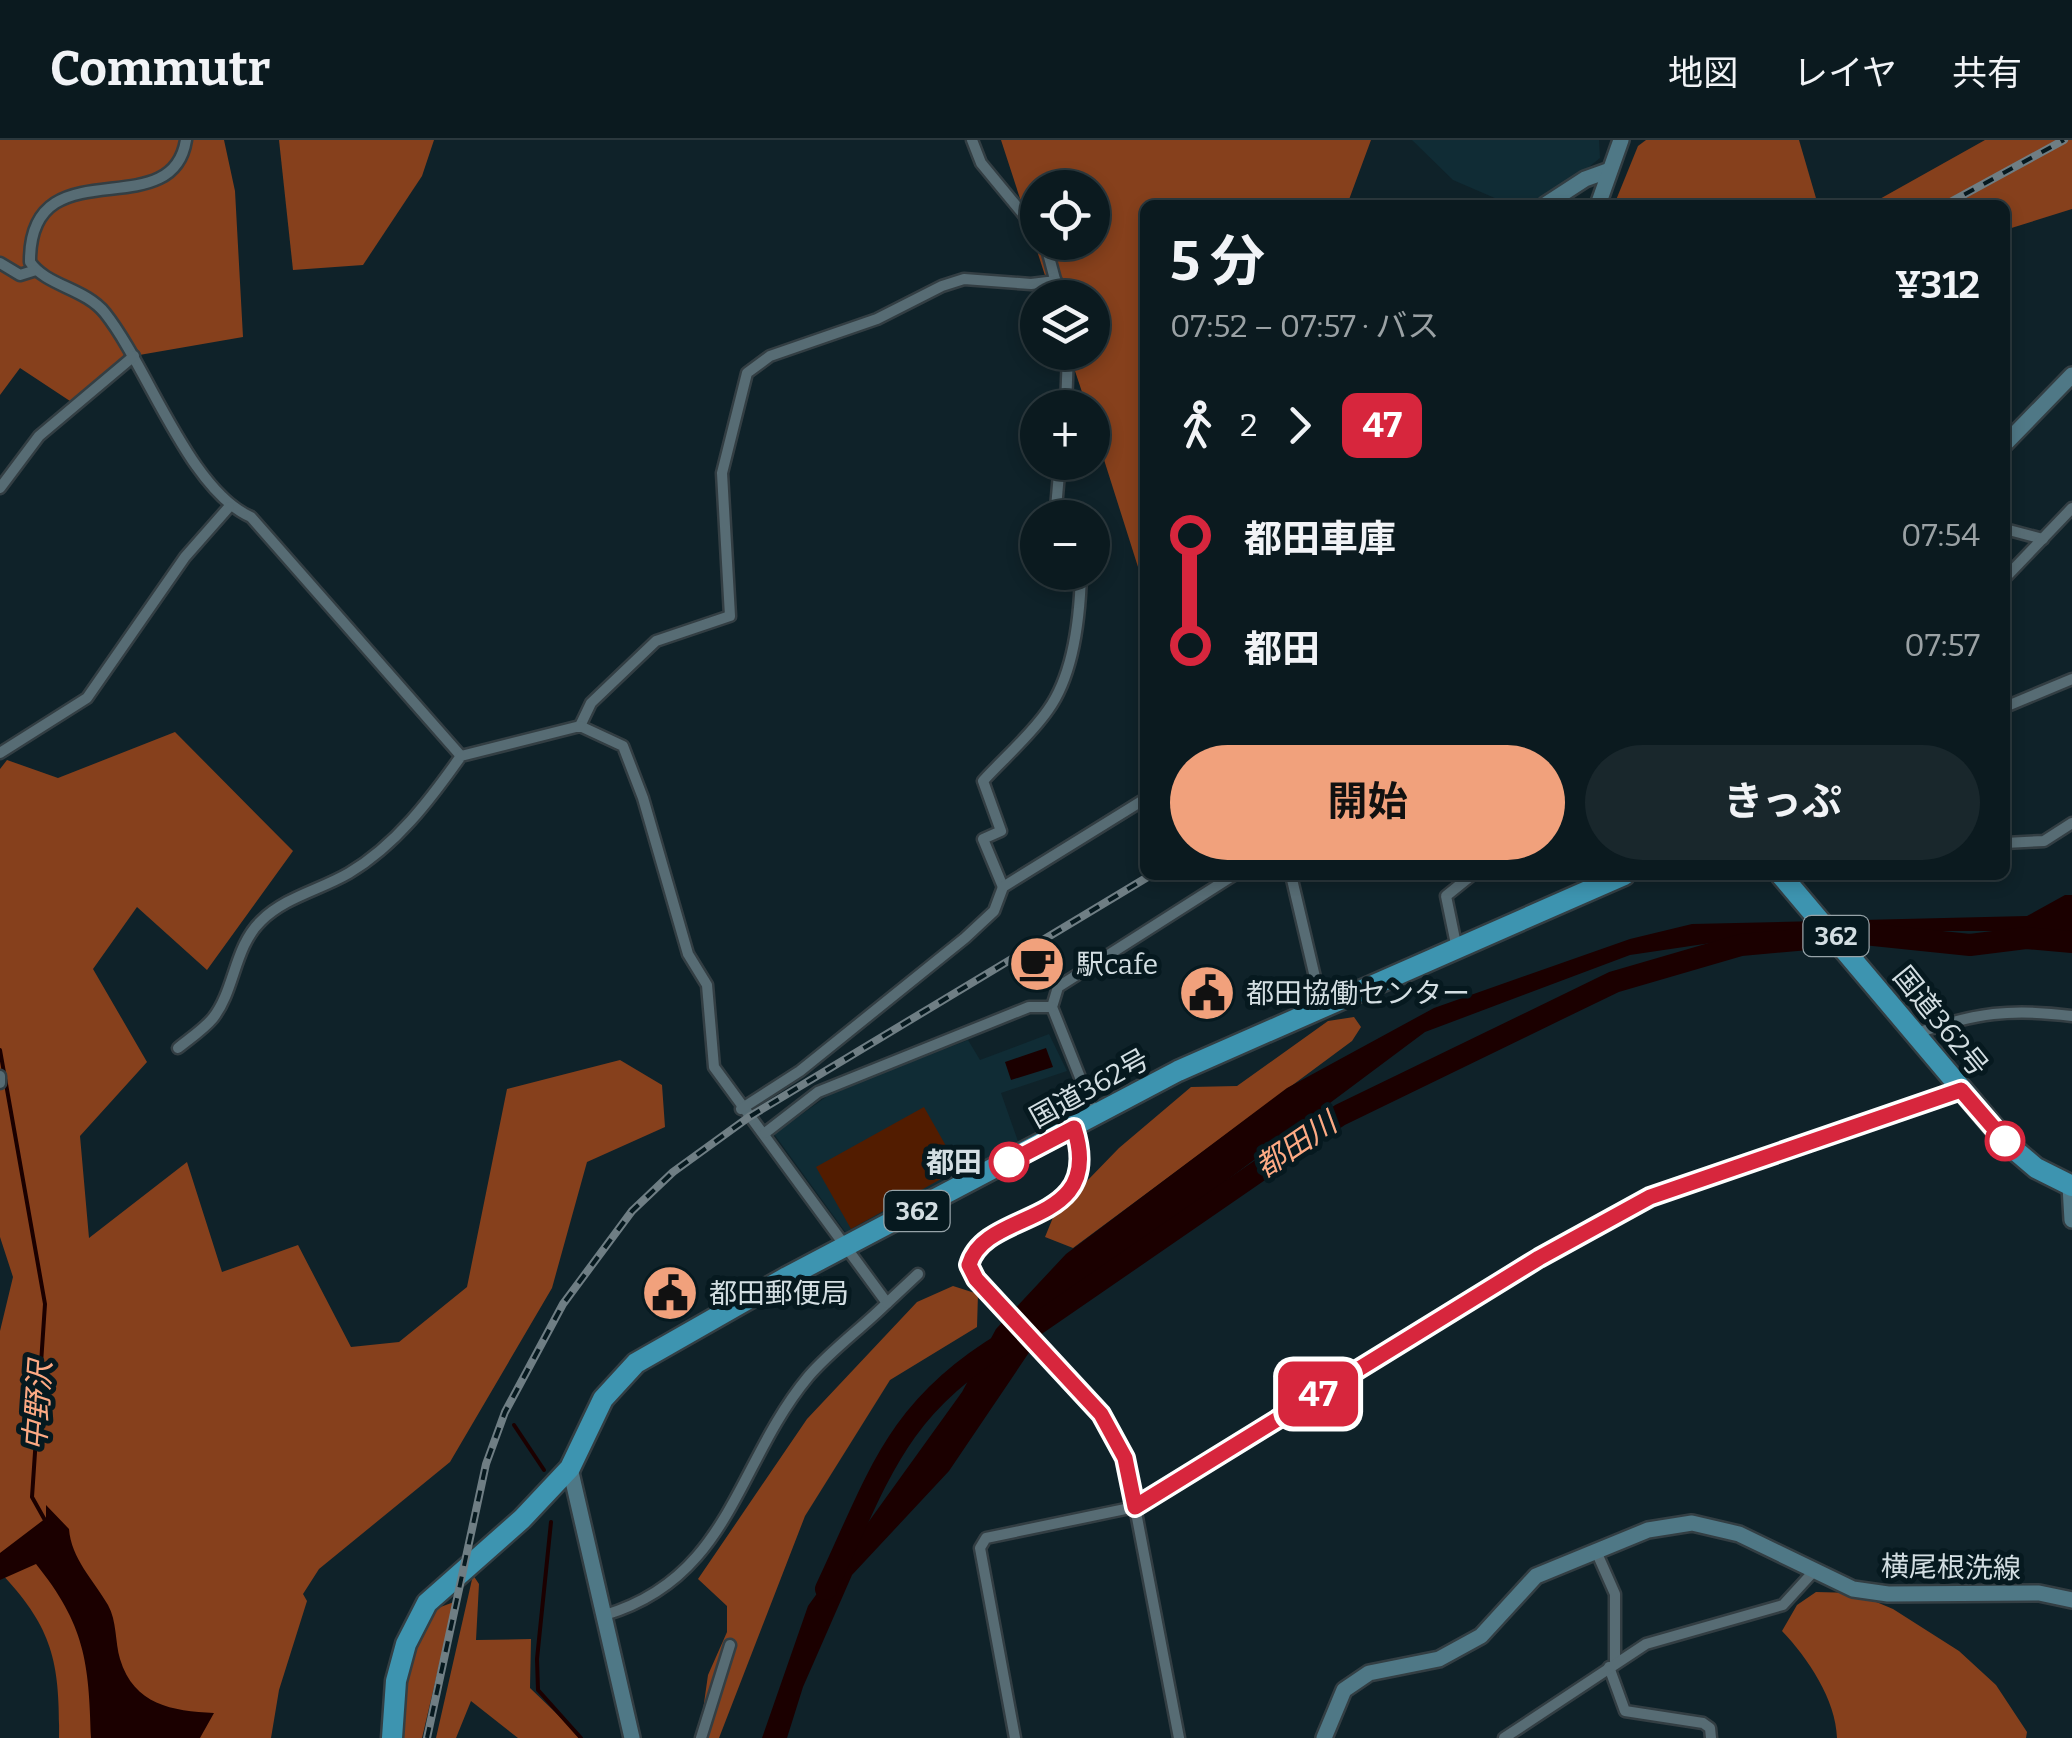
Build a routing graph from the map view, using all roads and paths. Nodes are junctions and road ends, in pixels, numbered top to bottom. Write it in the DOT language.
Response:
graph roads {
  1 [pos="186,140"];
  2 [pos="972,140"];
  3 [pos="1622,140"];
  4 [pos="1610,170"];
  5 [pos="1554,200"];
  6 [pos="1600,200"];
  7 [pos="1020,210"];
  8 [pos="0,262"];
  9 [pos="36,270"];
  10 [pos="1020,283"];
  11 [pos="134,356"];
  12 [pos="2072,375"];
  13 [pos="2010,439"];
  14 [pos="0,488"];
  15 [pos="229,508"];
  16 [pos="2072,508"];
  17 [pos="2010,530"];
  18 [pos="2043,539"];
  19 [pos="2010,573"];
  20 [pos="1079,590"];
  21 [pos="2072,678"];
  22 [pos="2010,704"];
  23 [pos="580,726"];
  24 [pos="0,753"];
  25 [pos="461,756"];
  26 [pos="1140,805"];
  27 [pos="2072,823"];
  28 [pos="2010,843"];
  29 [pos="1226,880"];
  30 [pos="1292,880"];
  31 [pos="1466,880"];
  32 [pos="1613,880"];
  33 [pos="1785,880"];
  34 [pos="1003,887"];
  35 [pos="1458,951"];
  36 [pos="1052,1007"];
  37 [pos="1323,1008"];
  38 [pos="2072,1016"];
  39 [pos="1917,1033"];
  40 [pos="178,1048"];
  41 [pos="1961,1090"];
  42 [pos="742,1109"];
  43 [pos="1095,1116"];
  44 [pos="1074,1128"];
  45 [pos="765,1133"];
  46 [pos="2071,1186"];
  47 [pos="2072,1220"];
  48 [pos="848,1247"];
  49 [pos="918,1274"];
  50 [pos="888,1303"];
  51 [pos="570,1468"];
  52 [pos="1135,1507"];
  53 [pos="1596,1550"];
  54 [pos="1815,1570"];
  55 [pos="2072,1600"];
  56 [pos="605,1615"];
  57 [pos="730,1645"];
  58 [pos="1612,1664"];
  59 [pos="392,1738"];
  60 [pos="632,1738"];
  61 [pos="701,1738"];
  62 [pos="1015,1738"];
  63 [pos="1179,1738"];
  64 [pos="1324,1738"];
  65 [pos="1504,1738"];
  66 [pos="1710,1738"];
  1 -- 9 [label="street"];
  2 -- 7 [label="street"];
  3 -- 4 [label="main road"];
  4 -- 5 [label="main road"];
  4 -- 6 [label="main road"];
  8 -- 9 [label="street"];
  9 -- 11 [label="street"];
  10 -- 23 [label="street"];
  11 -- 14 [label="street"];
  11 -- 15 [label="street"];
  12 -- 13 [label="main road"];
  15 -- 24 [label="street"];
  15 -- 25 [label="street"];
  16 -- 18 [label="street"];
  17 -- 18 [label="street"];
  18 -- 19 [label="street"];
  20 -- 34 [label="street"];
  21 -- 22 [label="street"];
  23 -- 25 [label="street"];
  23 -- 42 [label="street"];
  25 -- 40 [label="street"];
  26 -- 34 [label="street"];
  27 -- 28 [label="street"];
  29 -- 36 [label="street"];
  30 -- 37 [label="street"];
  31 -- 35 [label="street"];
  32 -- 35 [label="highway, 国道362号 / 362"];
  33 -- 39 [label="highway, 国道362号 / 362"];
  34 -- 42 [label="street"];
  35 -- 37 [label="highway, 国道362号 / 362"];
  36 -- 43 [label="street"];
  36 -- 45 [label="street"];
  37 -- 43 [label="highway, 国道362号 / 362"];
  38 -- 39 [label="street"];
  39 -- 41 [label="highway, 国道362号 / 362"];
  41 -- 46 [label="highway, 国道362号 / 362"];
  41 -- 52 [label="street"];
  42 -- 45 [label="street"];
  43 -- 44 [label="highway, 国道362号 / 362"];
  44 -- 48 [label="highway, 国道362号 / 362"];
  44 -- 52 [label="street"];
  45 -- 48 [label="street"];
  46 -- 47 [label="main road"];
  48 -- 50 [label="street"];
  48 -- 51 [label="highway, 国道362号 / 362"];
  49 -- 50 [label="street"];
  50 -- 56 [label="street"];
  51 -- 56 [label="main road"];
  51 -- 59 [label="highway, 国道362号 / 362"];
  52 -- 62 [label="street"];
  52 -- 63 [label="street"];
  53 -- 54 [label="main road, 横尾根洗線"];
  53 -- 58 [label="street"];
  53 -- 64 [label="main road, 横尾根洗線"];
  54 -- 55 [label="main road, 横尾根洗線"];
  54 -- 58 [label="street"];
  56 -- 60 [label="main road"];
  57 -- 61 [label="street"];
  58 -- 65 [label="street"];
  58 -- 66 [label="street"];
}
